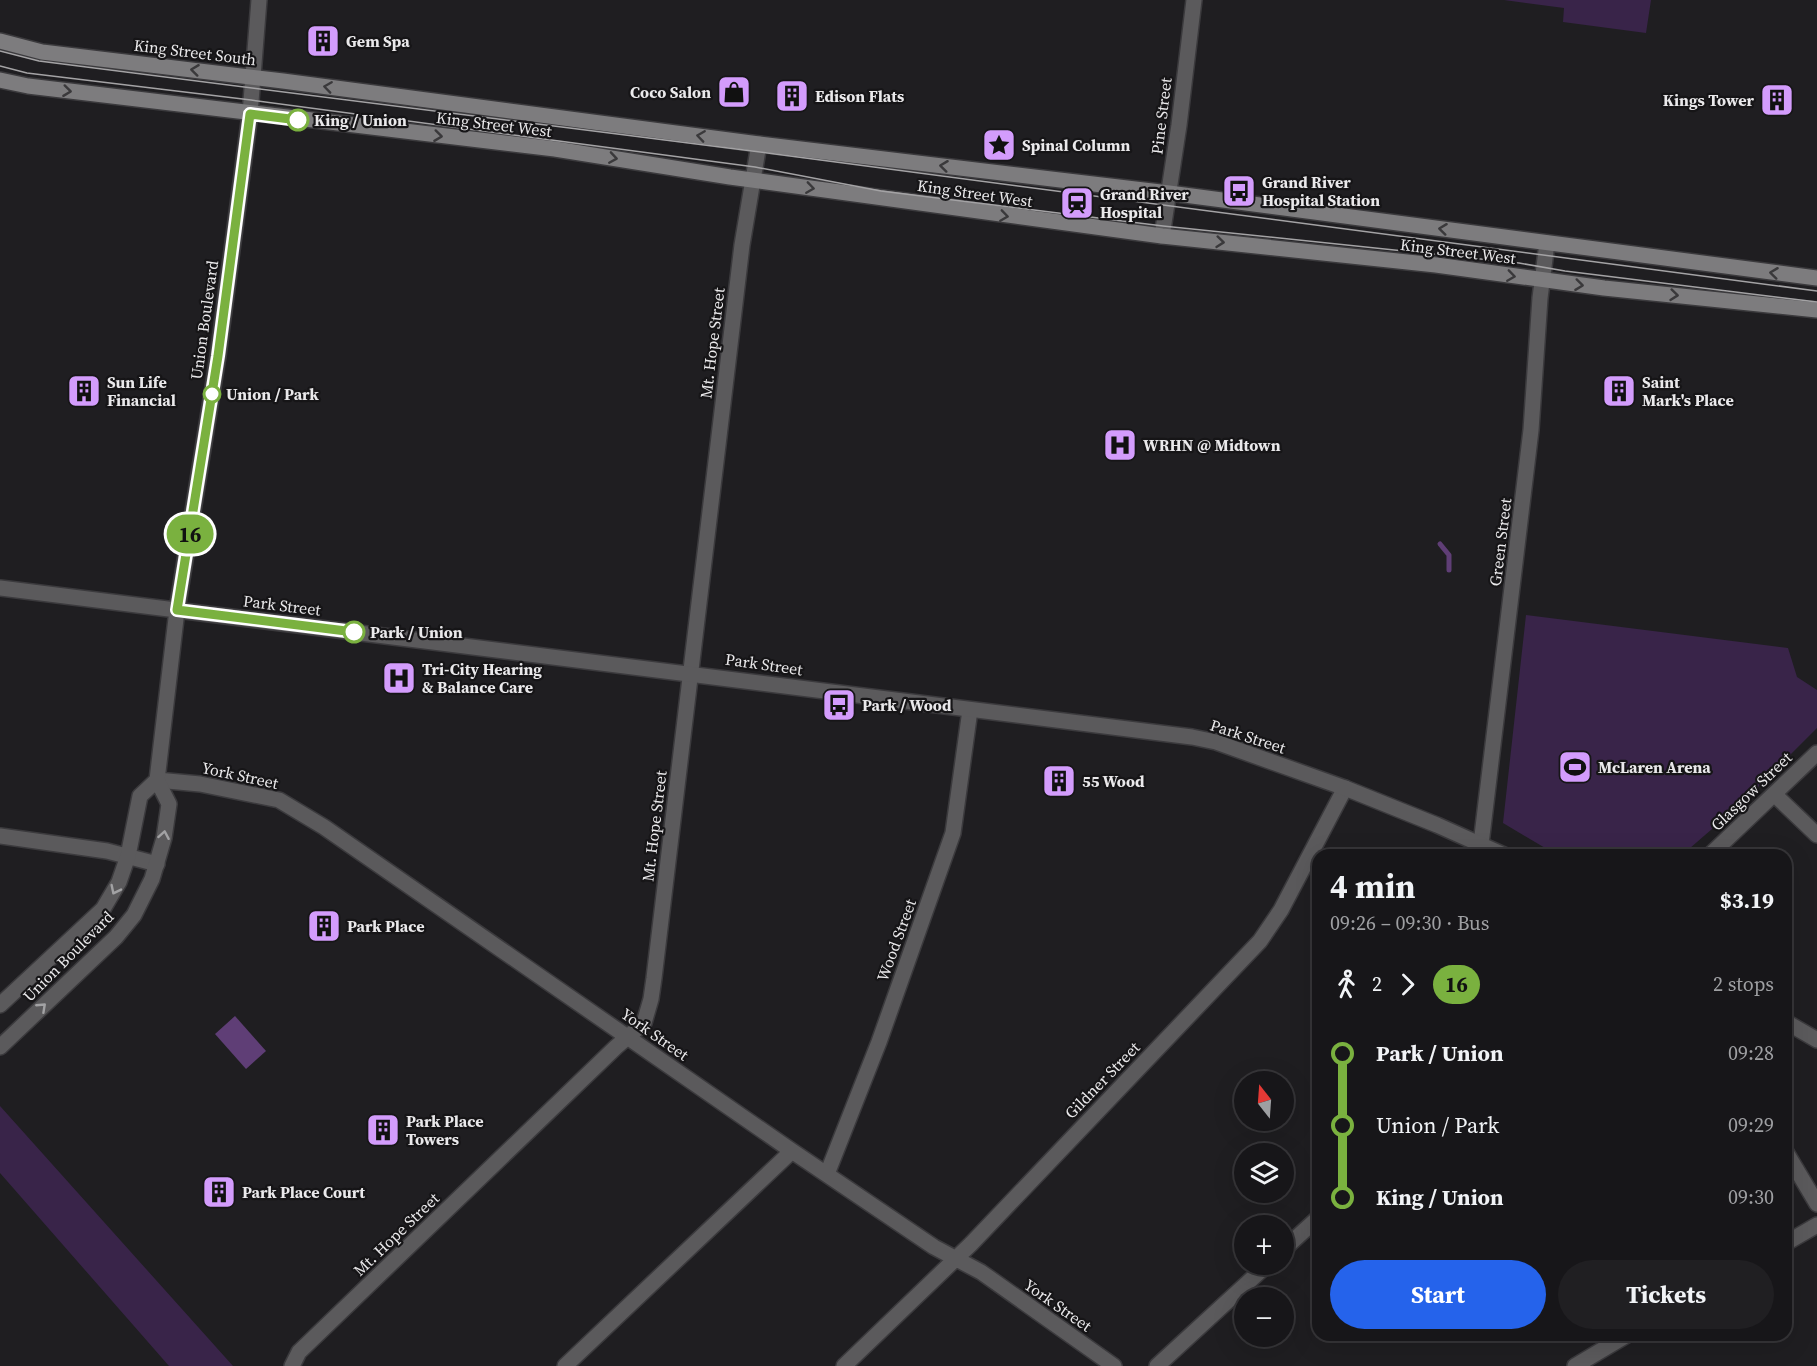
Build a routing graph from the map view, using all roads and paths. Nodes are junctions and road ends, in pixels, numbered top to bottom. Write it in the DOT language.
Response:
graph roads {
  1 [pos="260,0"];
  2 [pos="1194,0"];
  3 [pos="0,41"];
  4 [pos="253,77"];
  5 [pos="0,80"];
  6 [pos="386,94"];
  7 [pos="250,114"];
  8 [pos="759,144"];
  9 [pos="753,180"];
  10 [pos="1169,194"];
  11 [pos="1162,236"];
  12 [pos="1547,243"];
  13 [pos="1817,278"];
  14 [pos="1542,280"];
  15 [pos="1817,310"];
  16 [pos="0,588"];
  17 [pos="177,610"];
  18 [pos="691,673"];
  19 [pos="970,710"];
  20 [pos="1817,753"];
  21 [pos="157,780"];
  22 [pos="1346,788"];
  23 [pos="1774,794"];
  24 [pos="1817,835"];
  25 [pos="0,836"];
  26 [pos="1481,844"];
  27 [pos="1314,849"];
  28 [pos="1491,849"];
  29 [pos="1716,849"];
  30 [pos="1312,852"];
  31 [pos="128,856"];
  32 [pos="157,864"];
  33 [pos="0,1005"];
  34 [pos="1792,1025"];
  35 [pos="627,1037"];
  36 [pos="1817,1040"];
  37 [pos="0,1047"];
  38 [pos="792,1150"];
  39 [pos="1792,1162"];
  40 [pos="827,1174"];
  41 [pos="1817,1204"];
  42 [pos="1312,1224"];
  43 [pos="1817,1225"];
  44 [pos="1792,1240"];
  45 [pos="1294,1241"];
  46 [pos="956,1258"];
  47 [pos="1256,1275"];
  48 [pos="1617,1341"];
  49 [pos="292,1366"];
  50 [pos="565,1366"];
  51 [pos="844,1366"];
  52 [pos="1114,1366"];
  53 [pos="1157,1366"];
  54 [pos="1575,1366"];
  1 -- 4 [label="street, Union Boulevard"];
  2 -- 10 [label="street, Pine Street"];
  4 -- 3 [label="main road, King Street South, one-way"];
  6 -- 4 [label="main road, King Street South, one-way"];
  4 -- 7 [label="street, Union Boulevard"];
  5 -- 7 [label="main road, one-way"];
  8 -- 6 [label="main road, King Street West, one-way"];
  7 -- 9 [label="main road, King Street West, one-way"];
  7 -- 17 [label="street, Union Boulevard"];
  8 -- 9 [label="street, Mt. Hope Street"];
  10 -- 8 [label="main road, King Street West, one-way"];
  9 -- 11 [label="main road, King Street West, one-way"];
  9 -- 18 [label="street, Mt. Hope Street"];
  10 -- 11 [label="street, Pine Street"];
  12 -- 10 [label="main road, King Street West, one-way"];
  11 -- 14 [label="main road, King Street West, one-way"];
  13 -- 12 [label="main road, King Street West, one-way"];
  12 -- 14 [label="street, Green Street"];
  14 -- 15 [label="main road, King Street West, one-way"];
  14 -- 26 [label="street, Green Street"];
  16 -- 17 [label="street, Park Street"];
  17 -- 18 [label="street, Park Street"];
  17 -- 21 [label="street, Union Boulevard"];
  18 -- 19 [label="street, Park Street"];
  18 -- 35 [label="street, Mt. Hope Street"];
  19 -- 22 [label="street, Park Street"];
  19 -- 40 [label="street, Wood Street"];
  20 -- 23 [label="street, Glasgow Street"];
  21 -- 31 [label="street, Union Boulevard"];
  32 -- 21 [label="street, Union Boulevard, one-way"];
  21 -- 35 [label="street, York Street"];
  22 -- 26 [label="street, Park Street"];
  22 -- 27 [label="street, Gildner Street"];
  23 -- 24 [label="street"];
  23 -- 29 [label="street, Glasgow Street"];
  25 -- 31 [label="street"];
  26 -- 28 [label="street, Park Street"];
  30 -- 46 [label="street, Gildner Street"];
  31 -- 32 [label="street"];
  31 -- 33 [label="street, Union Boulevard, one-way"];
  37 -- 32 [label="street, Union Boulevard, one-way"];
  34 -- 36 [label="street"];
  35 -- 38 [label="street, York Street"];
  35 -- 49 [label="street, Mt. Hope Street"];
  38 -- 40 [label="street, York Street"];
  38 -- 50 [label="street"];
  39 -- 41 [label="street"];
  40 -- 46 [label="street, York Street"];
  42 -- 45 [label="street"];
  43 -- 44 [label="street"];
  46 -- 51 [label="street, Gildner Street"];
  46 -- 52 [label="street, York Street"];
  47 -- 53 [label="street"];
  48 -- 54 [label="street"];
}
